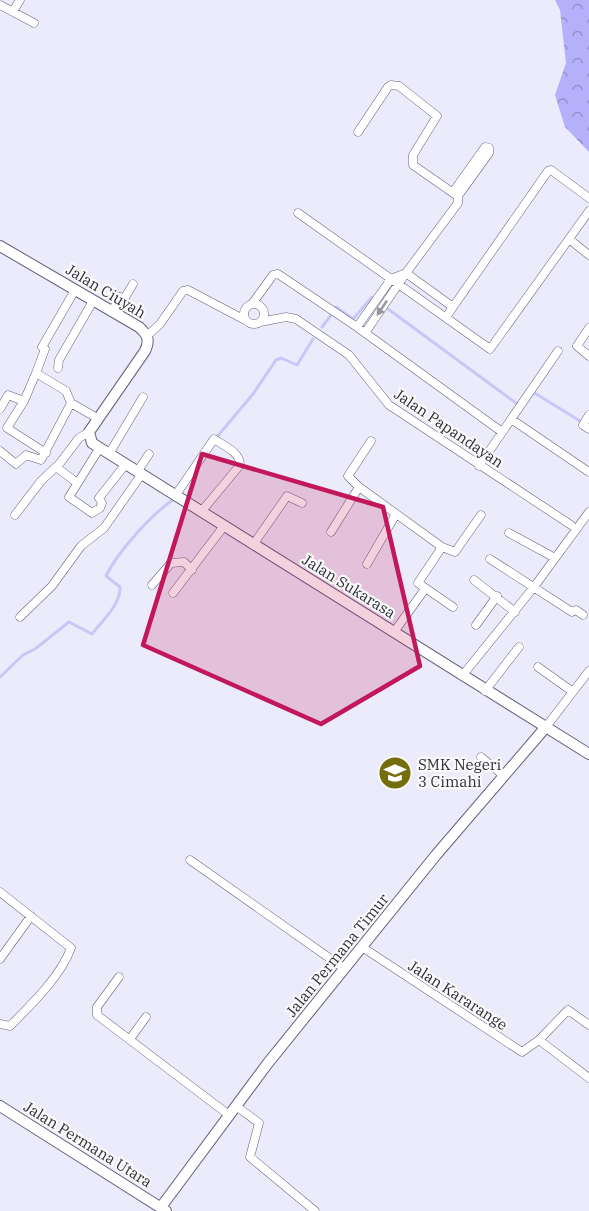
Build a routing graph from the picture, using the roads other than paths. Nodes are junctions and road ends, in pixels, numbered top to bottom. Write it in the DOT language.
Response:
graph roads {
  1 [pos="20,0"];
  2 [pos="0,5"];
  3 [pos="13,11"];
  4 [pos="34,23"];
  5 [pos="358,132"];
  6 [pos="455,194"];
  7 [pos="589,198"];
  8 [pos="589,211"];
  9 [pos="298,213"];
  10 [pos="569,239"];
  11 [pos="0,246"];
  12 [pos="589,255"];
  13 [pos="406,273"];
  14 [pos="391,279"];
  15 [pos="133,284"];
  16 [pos="399,284"];
  17 [pos="75,290"];
  18 [pos="93,301"];
  19 [pos="252,304"];
  20 [pos="453,307"];
  21 [pos="112,311"];
  22 [pos="446,317"];
  23 [pos="247,321"];
  24 [pos="260,322"];
  25 [pos="357,327"];
  26 [pos="589,328"];
  27 [pos="365,333"];
  28 [pos="147,336"];
  29 [pos="558,351"];
  30 [pos="589,356"];
  31 [pos="58,368"];
  32 [pos="36,373"];
  33 [pos="143,397"];
  34 [pos="24,401"];
  35 [pos="71,403"];
  36 [pos="0,408"];
  37 [pos="589,415"];
  38 [pos="97,418"];
  39 [pos="511,419"];
  40 [pos="586,427"];
  41 [pos="89,432"];
  42 [pos="502,432"];
  43 [pos="371,441"];
  44 [pos="100,449"];
  45 [pos="0,451"];
  46 [pos="46,453"];
  47 [pos="149,454"];
  48 [pos="125,465"];
  49 [pos="479,466"];
  50 [pos="56,467"];
  51 [pos="589,472"];
  52 [pos="139,474"];
  53 [pos="76,482"];
  54 [pos="359,487"];
  55 [pos="175,496"];
  56 [pos="302,503"];
  57 [pos="201,512"];
  58 [pos="589,512"];
  59 [pos="396,514"];
  60 [pos="15,515"];
  61 [pos="481,515"];
  62 [pos="571,525"];
  63 [pos="224,526"];
  64 [pos="330,532"];
  65 [pos="509,533"];
  66 [pos="253,544"];
  67 [pos="442,547"];
  68 [pos="555,558"];
  69 [pos="490,559"];
  70 [pos="367,564"];
  71 [pos="192,570"];
  72 [pos="474,580"];
  73 [pos="152,585"];
  74 [pos="534,587"];
  75 [pos="425,589"];
  76 [pos="173,593"];
  77 [pos="497,597"];
  78 [pos="453,607"];
  79 [pos="515,612"];
  80 [pos="583,615"];
  81 [pos="20,617"];
  82 [pos="476,625"];
  83 [pos="394,632"];
  84 [pos="519,647"];
  85 [pos="538,668"];
  86 [pos="589,671"];
  87 [pos="462,676"];
  88 [pos="485,691"];
  89 [pos="573,692"];
  90 [pos="545,728"];
  91 [pos="589,754"];
  92 [pos="481,757"];
  93 [pos="504,776"];
  94 [pos="190,860"];
  95 [pos="0,892"];
  96 [pos="31,916"];
  97 [pos="362,947"];
  98 [pos="0,959"];
  99 [pos="345,969"];
  100 [pos="120,977"];
  101 [pos="146,1017"];
  102 [pos="0,1023"];
  103 [pos="589,1025"];
  104 [pos="130,1040"];
  105 [pos="539,1040"];
  106 [pos="589,1078"];
  107 [pos="0,1106"];
  108 [pos="232,1111"];
  109 [pos="162,1210"];
  110 [pos="315,1211"];
  1 -- 3 [label="street"];
  2 -- 3 [label="street"];
  3 -- 4 [label="street"];
  5 -- 6 [label="street"];
  6 -- 6 [label="street"];
  6 -- 13 [label="street"];
  7 -- 20 [label="street"];
  8 -- 10 [label="street"];
  9 -- 14 [label="street"];
  10 -- 12 [label="street"];
  10 -- 22 [label="street"];
  11 -- 17 [label="street, Jalan Ciuyah"];
  13 -- 14 [label="street"];
  13 -- 16 [label="street"];
  13 -- 20 [label="street"];
  14 -- 16 [label="street"];
  14 -- 25 [label="street"];
  15 -- 21 [label="street"];
  16 -- 22 [label="street"];
  16 -- 27 [label="street, one-way"];
  17 -- 18 [label="street, Jalan Ciuyah"];
  17 -- 32 [label="street"];
  18 -- 21 [label="street, Jalan Ciuyah"];
  18 -- 31 [label="street"];
  19 -- 23 [label="street"];
  19 -- 24 [label="street"];
  19 -- 25 [label="street"];
  20 -- 22 [label="street"];
  21 -- 28 [label="street, Jalan Ciuyah"];
  23 -- 24 [label="street"];
  23 -- 28 [label="street"];
  24 -- 49 [label="street, Jalan Papandayan"];
  25 -- 27 [label="street"];
  26 -- 30 [label="street"];
  27 -- 42 [label="street"];
  28 -- 38 [label="street, Jalan Ciuyah"];
  29 -- 39 [label="street"];
  32 -- 34 [label="street"];
  32 -- 35 [label="street"];
  33 -- 44 [label="street"];
  34 -- 36 [label="street"];
  34 -- 46 [label="street"];
  35 -- 38 [label="street"];
  35 -- 46 [label="street"];
  37 -- 40 [label="street"];
  38 -- 41 [label="street, Jalan Ciuyah"];
  39 -- 42 [label="street"];
  39 -- 51 [label="street"];
  41 -- 44 [label="street"];
  41 -- 50 [label="street"];
  42 -- 49 [label="street"];
  43 -- 54 [label="street"];
  44 -- 48 [label="street, Jalan Sukarasa"];
  44 -- 53 [label="street"];
  45 -- 46 [label="street"];
  47 -- 52 [label="street"];
  48 -- 52 [label="street, Jalan Sukarasa"];
  48 -- 53 [label="street"];
  49 -- 62 [label="street, Jalan Papandayan"];
  50 -- 53 [label="street"];
  50 -- 60 [label="street"];
  52 -- 55 [label="street, Jalan Sukarasa"];
  52 -- 81 [label="street"];
  54 -- 59 [label="street"];
  54 -- 64 [label="street"];
  55 -- 57 [label="street, Jalan Sukarasa"];
  55 -- 57 [label="street"];
  56 -- 66 [label="street"];
  57 -- 63 [label="street, Jalan Sukarasa"];
  58 -- 68 [label="street"];
  59 -- 67 [label="street"];
  59 -- 70 [label="street"];
  61 -- 67 [label="street"];
  63 -- 66 [label="street, Jalan Sukarasa"];
  63 -- 71 [label="street"];
  65 -- 68 [label="street"];
  66 -- 83 [label="street, Jalan Sukarasa"];
  67 -- 75 [label="street"];
  68 -- 74 [label="street"];
  69 -- 74 [label="street"];
  71 -- 73 [label="street"];
  71 -- 76 [label="street"];
  72 -- 77 [label="street"];
  74 -- 79 [label="street"];
  74 -- 80 [label="street"];
  75 -- 78 [label="street"];
  75 -- 83 [label="street"];
  77 -- 79 [label="street"];
  77 -- 82 [label="street"];
  79 -- 87 [label="street"];
  83 -- 87 [label="street, Jalan Sukarasa"];
  84 -- 88 [label="street"];
  85 -- 89 [label="street"];
  86 -- 89 [label="street"];
  87 -- 88 [label="street, Jalan Sukarasa"];
  88 -- 90 [label="street, Jalan Sukarasa"];
  89 -- 90 [label="street"];
  90 -- 91 [label="street, Jalan Sukarasa"];
  90 -- 93 [label="street, Jalan Permana Timur"];
  92 -- 93 [label="street"];
  93 -- 97 [label="street, Jalan Permana Timur"];
  94 -- 99 [label="street"];
  95 -- 96 [label="street"];
  96 -- 98 [label="street"];
  96 -- 102 [label="street"];
  97 -- 99 [label="street, Jalan Permana Timur"];
  97 -- 105 [label="street, Jalan Kararange"];
  99 -- 108 [label="street, Jalan Permana Timur"];
  100 -- 104 [label="street"];
  101 -- 104 [label="street"];
  103 -- 105 [label="street"];
  104 -- 108 [label="street"];
  105 -- 106 [label="street"];
  107 -- 109 [label="street, Jalan Permana Utara"];
  108 -- 109 [label="street, Jalan Permana Timur"];
  108 -- 110 [label="street"];
}
